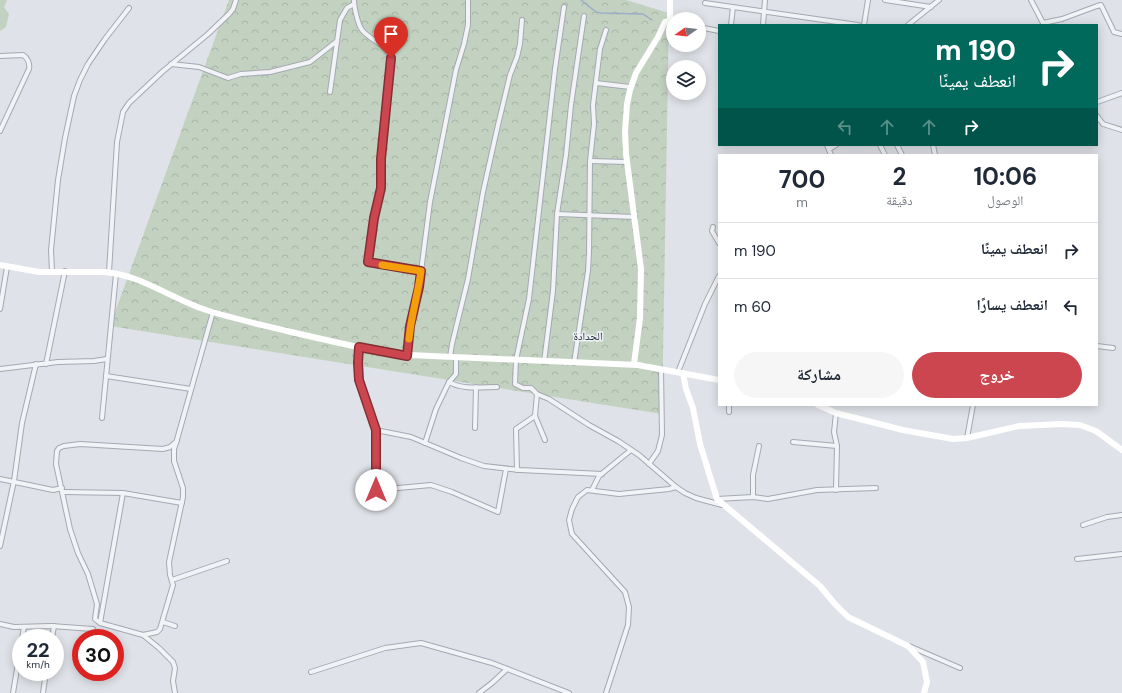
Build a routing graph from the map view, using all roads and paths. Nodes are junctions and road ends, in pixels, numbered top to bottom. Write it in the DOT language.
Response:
graph roads {
  1 [pos="236,0"];
  2 [pos="468,0"];
  3 [pos="670,0"];
  4 [pos="765,0"];
  5 [pos="868,0"];
  6 [pos="885,0"];
  7 [pos="939,0"];
  8 [pos="1030,0"];
  9 [pos="354,2"];
  10 [pos="705,3"];
  11 [pos="564,7"];
  12 [pos="734,7"];
  13 [pos="931,7"];
  14 [pos="129,8"];
  15 [pos="764,11"];
  16 [pos="671,12"];
  17 [pos="584,16"];
  18 [pos="522,20"];
  19 [pos="666,22"];
  20 [pos="731,24"];
  21 [pos="763,24"];
  22 [pos="851,24"];
  23 [pos="864,24"];
  24 [pos="909,24"];
  25 [pos="1044,24"];
  26 [pos="706,28"];
  27 [pos="606,30"];
  28 [pos="718,31"];
  29 [pos="1122,34"];
  30 [pos="337,41"];
  31 [pos="0,56"];
  32 [pos="171,64"];
  33 [pos="596,83"];
  34 [pos="630,87"];
  35 [pos="330,92"];
  36 [pos="1122,93"];
  37 [pos="1098,102"];
  38 [pos="1098,117"];
  39 [pos="1122,130"];
  40 [pos="0,132"];
  41 [pos="590,161"];
  42 [pos="627,162"];
  43 [pos="558,214"];
  44 [pos="590,216"];
  45 [pos="635,217"];
  46 [pos="713,227"];
  47 [pos="718,241"];
  48 [pos="0,262"];
  49 [pos="4,266"];
  50 [pos="52,271"];
  51 [pos="421,271"];
  52 [pos="65,272"];
  53 [pos="113,273"];
  54 [pos="718,278"];
  55 [pos="1,300"];
  56 [pos="0,310"];
  57 [pos="213,312"];
  58 [pos="1098,346"];
  59 [pos="359,347"];
  60 [pos="1113,348"];
  61 [pos="407,356"];
  62 [pos="453,357"];
  63 [pos="107,359"];
  64 [pos="516,360"];
  65 [pos="544,362"];
  66 [pos="574,363"];
  67 [pos="36,364"];
  68 [pos="46,364"];
  69 [pos="634,364"];
  70 [pos="661,369"];
  71 [pos="0,370"];
  72 [pos="680,373"];
  73 [pos="106,376"];
  74 [pos="718,379"];
  75 [pos="449,382"];
  76 [pos="476,387"];
  77 [pos="497,387"];
  78 [pos="191,389"];
  79 [pos="537,394"];
  80 [pos="729,406"];
  81 [pos="820,406"];
  82 [pos="973,406"];
  83 [pos="729,412"];
  84 [pos="836,413"];
  85 [pos="535,416"];
  86 [pos="102,418"];
  87 [pos="475,428"];
  88 [pos="376,430"];
  89 [pos="967,438"];
  90 [pos="545,440"];
  91 [pos="177,441"];
  92 [pos="424,442"];
  93 [pos="793,442"];
  94 [pos="759,446"];
  95 [pos="837,446"];
  96 [pos="631,450"];
  97 [pos="1122,450"];
  98 [pos="649,464"];
  99 [pos="506,469"];
  100 [pos="518,470"];
  101 [pos="602,474"];
  102 [pos="0,478"];
  103 [pos="14,481"];
  104 [pos="676,487"];
  105 [pos="876,488"];
  106 [pos="62,490"];
  107 [pos="592,490"];
  108 [pos="836,490"];
  109 [pos="123,493"];
  110 [pos="753,497"];
  111 [pos="717,499"];
  112 [pos="182,504"];
  113 [pos="724,506"];
  114 [pos="1122,515"];
  115 [pos="1083,525"];
  116 [pos="0,546"];
  117 [pos="1122,554"];
  118 [pos="1077,559"];
  119 [pos="227,561"];
  120 [pos="172,580"];
  121 [pos="163,622"];
  122 [pos="100,624"];
  123 [pos="0,626"];
  124 [pos="54,626"];
  125 [pos="175,626"];
  126 [pos="24,627"];
  127 [pos="54,629"];
  128 [pos="93,629"];
  129 [pos="143,635"];
  130 [pos="908,646"];
  131 [pos="960,668"];
  132 [pos="507,669"];
  133 [pos="311,672"];
  134 [pos="15,681"];
  135 [pos="45,681"];
  136 [pos="13,693"];
  137 [pos="43,693"];
  138 [pos="175,693"];
  139 [pos="479,693"];
  140 [pos="569,693"];
  141 [pos="606,693"];
  142 [pos="924,693"];
  1 -- 32 [label="street"];
  2 -- 51 [label="street"];
  3 -- 16 [label="main road"];
  4 -- 15 [label="street"];
  5 -- 23 [label="street"];
  6 -- 13 [label="street"];
  7 -- 13 [label="street"];
  8 -- 25 [label="street"];
  9 -- 30 [label="street"];
  9 -- 51 [label="street"];
  10 -- 12 [label="street"];
  11 -- 64 [label="street"];
  12 -- 15 [label="street"];
  12 -- 20 [label="street"];
  13 -- 24 [label="street"];
  14 -- 50 [label="street"];
  15 -- 21 [label="street"];
  15 -- 22 [label="street"];
  17 -- 43 [label="street"];
  18 -- 62 [label="street"];
  19 -- 34 [label="main road"];
  25 -- 29 [label="street"];
  26 -- 28 [label="street"];
  27 -- 33 [label="street"];
  30 -- 32 [label="street"];
  30 -- 35 [label="street"];
  31 -- 40 [label="street"];
  32 -- 53 [label="street"];
  33 -- 34 [label="street"];
  33 -- 41 [label="street"];
  34 -- 42 [label="main road"];
  36 -- 37 [label="street"];
  38 -- 39 [label="street"];
  41 -- 42 [label="street"];
  41 -- 44 [label="street"];
  42 -- 45 [label="main road"];
  43 -- 44 [label="street"];
  43 -- 65 [label="street"];
  44 -- 45 [label="street"];
  44 -- 66 [label="street"];
  45 -- 69 [label="main road"];
  46 -- 47 [label="street"];
  48 -- 49 [label="street"];
  49 -- 50 [label="main road"];
  49 -- 55 [label="street"];
  50 -- 52 [label="main road"];
  51 -- 61 [label="street"];
  52 -- 53 [label="main road"];
  52 -- 68 [label="street"];
  53 -- 57 [label="main road"];
  53 -- 63 [label="street"];
  54 -- 72 [label="street"];
  55 -- 56 [label="street"];
  57 -- 59 [label="main road"];
  57 -- 78 [label="street"];
  58 -- 60 [label="street"];
  59 -- 61 [label="main road"];
  59 -- 88 [label="street"];
  61 -- 62 [label="main road"];
  62 -- 64 [label="main road"];
  62 -- 75 [label="street"];
  63 -- 68 [label="street"];
  63 -- 73 [label="street"];
  64 -- 65 [label="main road"];
  64 -- 79 [label="street"];
  65 -- 66 [label="main road"];
  66 -- 69 [label="main road"];
  67 -- 68 [label="street"];
  67 -- 71 [label="street"];
  67 -- 103 [label="street"];
  69 -- 70 [label="main road"];
  70 -- 72 [label="main road"];
  70 -- 98 [label="street"];
  72 -- 74 [label="main road"];
  72 -- 111 [label="main road"];
  73 -- 78 [label="street"];
  73 -- 86 [label="street"];
  75 -- 76 [label="street"];
  75 -- 92 [label="street"];
  76 -- 77 [label="street"];
  76 -- 87 [label="street"];
  78 -- 91 [label="street"];
  79 -- 85 [label="street"];
  79 -- 96 [label="street"];
  80 -- 83 [label="street"];
  81 -- 84 [label="main road"];
  82 -- 89 [label="street"];
  84 -- 89 [label="main road"];
  84 -- 95 [label="street"];
  85 -- 90 [label="street"];
  85 -- 100 [label="street"];
  88 -- 92 [label="street"];
  88 -- 99 [label="street"];
  89 -- 97 [label="main road"];
  91 -- 106 [label="street"];
  91 -- 112 [label="street"];
  92 -- 99 [label="street"];
  93 -- 95 [label="street"];
  94 -- 110 [label="street"];
  95 -- 108 [label="street"];
  96 -- 98 [label="street"];
  96 -- 101 [label="street"];
  98 -- 104 [label="street"];
  99 -- 100 [label="street"];
  100 -- 101 [label="street"];
  101 -- 107 [label="street"];
  102 -- 103 [label="street"];
  103 -- 106 [label="street"];
  103 -- 116 [label="street"];
  104 -- 107 [label="street"];
  104 -- 113 [label="street"];
  105 -- 108 [label="street"];
  106 -- 109 [label="street"];
  106 -- 122 [label="street"];
  107 -- 141 [label="street"];
  108 -- 110 [label="street"];
  109 -- 112 [label="street"];
  109 -- 122 [label="street"];
  110 -- 111 [label="street"];
  111 -- 113 [label="main road"];
  112 -- 120 [label="street"];
  113 -- 130 [label="main road"];
  114 -- 115 [label="street"];
  117 -- 118 [label="street"];
  119 -- 120 [label="street"];
  120 -- 121 [label="street"];
  121 -- 125 [label="street"];
  121 -- 129 [label="street"];
  122 -- 129 [label="street"];
  123 -- 126 [label="street"];
  124 -- 126 [label="street"];
  124 -- 127 [label="street"];
  124 -- 128 [label="street"];
  129 -- 138 [label="street"];
  130 -- 131 [label="street"];
  130 -- 142 [label="main road"];
  132 -- 133 [label="street"];
  132 -- 139 [label="street"];
  132 -- 140 [label="street"];
  134 -- 136 [label="street"];
  135 -- 137 [label="street"];
}
